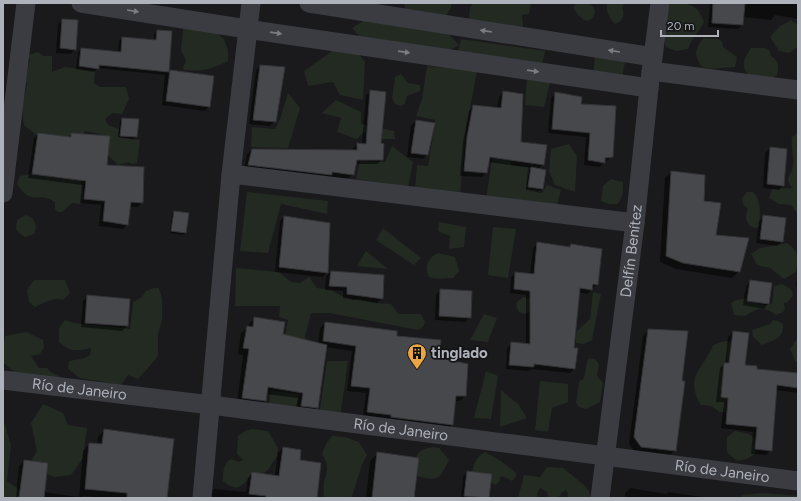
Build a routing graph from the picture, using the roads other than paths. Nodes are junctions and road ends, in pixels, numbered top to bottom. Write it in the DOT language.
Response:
graph roads {
  1 [pos="26,3"];
  2 [pos="81,3"];
  3 [pos="251,3"];
  4 [pos="309,3"];
  5 [pos="660,3"];
  6 [pos="248,29"];
  7 [pos="651,72"];
  8 [pos="798,90"];
  9 [pos="231,174"];
  10 [pos="3,193"];
  11 [pos="634,223"];
  12 [pos="3,380"];
  13 [pos="211,405"];
  14 [pos="605,456"];
  15 [pos="798,481"];
  16 [pos="202,498"];
  17 [pos="600,498"];
  1 -- 10 [label="street"];
  2 -- 6 [label="street, one-way"];
  3 -- 6 [label="street"];
  7 -- 4 [label="street, one-way"];
  5 -- 7 [label="street, Delfín Benítez"];
  6 -- 7 [label="street, one-way"];
  6 -- 9 [label="street"];
  7 -- 8 [label="street"];
  7 -- 11 [label="street, Delfín Benítez"];
  9 -- 11 [label="street"];
  9 -- 13 [label="street"];
  11 -- 14 [label="street, Delfín Benítez"];
  12 -- 13 [label="street, Río de Janeiro"];
  13 -- 14 [label="street, Río de Janeiro"];
  13 -- 16 [label="street"];
  14 -- 15 [label="street, Río de Janeiro"];
  14 -- 17 [label="street, Delfín Benítez"];
}
